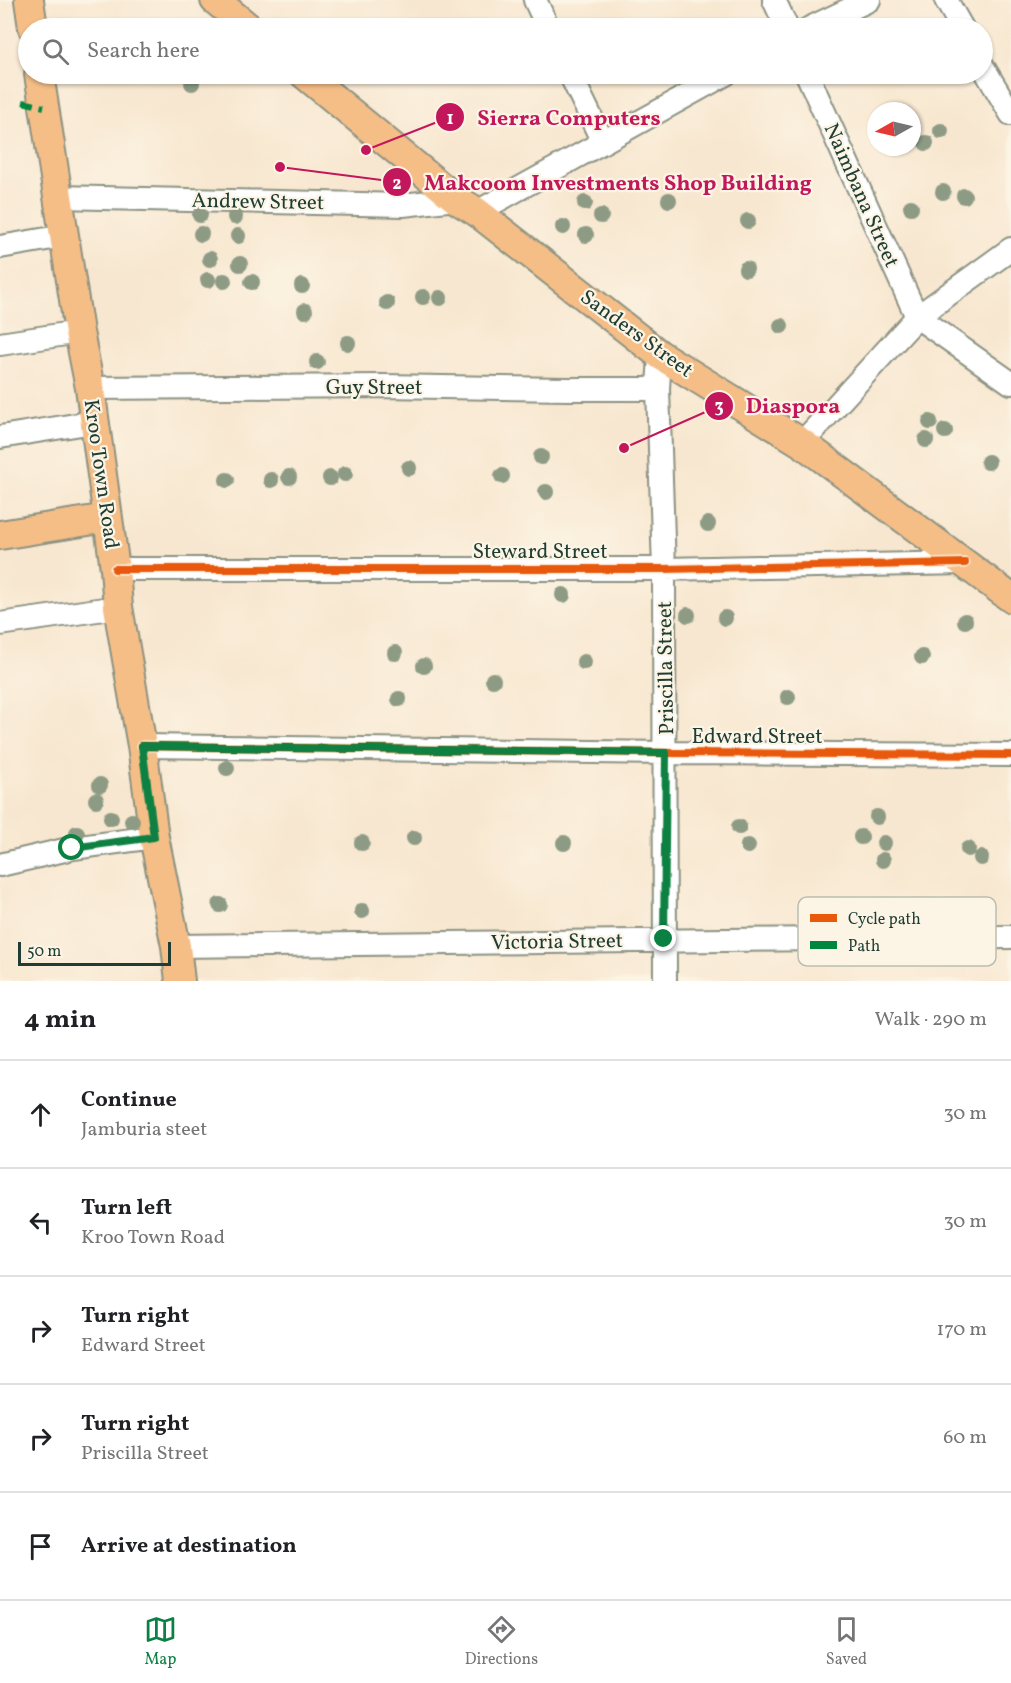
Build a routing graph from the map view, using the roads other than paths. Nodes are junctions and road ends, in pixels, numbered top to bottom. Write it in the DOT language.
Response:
graph roads {
  1 [pos="29,0"];
  2 [pos="215,0"];
  3 [pos="535,0"];
  4 [pos="774,0"];
  5 [pos="869,0"];
  6 [pos="946,0"];
  7 [pos="32,18"];
  8 [pos="237,18"];
  9 [pos="543,18"];
  10 [pos="782,18"];
  11 [pos="831,18"];
  12 [pos="956,18"];
  13 [pos="993,83"];
  14 [pos="41,84"];
  15 [pos="316,84"];
  16 [pos="575,84"];
  17 [pos="708,84"];
  18 [pos="812,84"];
  19 [pos="1011,114"];
  20 [pos="603,142"];
  21 [pos="59,197"];
  22 [pos="466,205"];
  23 [pos="64,236"];
  24 [pos="0,247"];
  25 [pos="1011,249"];
  26 [pos="917,317"];
  27 [pos="79,332"];
  28 [pos="0,344"];
  29 [pos="660,355"];
  30 [pos="1011,383"];
  31 [pos="90,388"];
  32 [pos="658,388"];
  33 [pos="94,422"];
  34 [pos="0,437"];
  35 [pos="802,443"];
  36 [pos="106,518"];
  37 [pos="0,535"];
  38 [pos="965,563"];
  39 [pos="115,569"];
  40 [pos="664,569"];
  41 [pos="1011,598"];
  42 [pos="118,607"];
  43 [pos="0,624"];
  44 [pos="142,746"];
  45 [pos="666,753"];
  46 [pos="1011,755"];
  47 [pos="154,837"];
  48 [pos="0,865"];
  49 [pos="996,937"];
  50 [pos="1011,937"];
  51 [pos="798,938"];
  52 [pos="664,939"];
  53 [pos="176,946"];
  54 [pos="180,981"];
  55 [pos="665,981"];
  1 -- 7 [label="main road"];
  2 -- 8 [label="main road"];
  3 -- 9 [label="street"];
  4 -- 10 [label="street"];
  5 -- 11 [label="street"];
  6 -- 12 [label="street"];
  13 -- 19 [label="street"];
  14 -- 21 [label="main road, Kroo Town Road"];
  15 -- 22 [label="main road, Sanders Street"];
  16 -- 20 [label="street"];
  17 -- 20 [label="street"];
  18 -- 26 [label="street, Naimbana Street"];
  20 -- 22 [label="street"];
  21 -- 22 [label="street, Andrew Street"];
  21 -- 23 [label="main road, Kroo Town Road"];
  22 -- 29 [label="main road, Sanders Street"];
  23 -- 24 [label="street"];
  23 -- 27 [label="main road, Kroo Town Road"];
  25 -- 26 [label="street"];
  26 -- 30 [label="street"];
  26 -- 35 [label="street"];
  27 -- 28 [label="street"];
  27 -- 31 [label="main road, Kroo Town Road"];
  29 -- 32 [label="street, Priscilla Street"];
  29 -- 35 [label="main road, Sanders Street"];
  31 -- 32 [label="street, Guy Street"];
  31 -- 33 [label="main road, Kroo Town Road"];
  32 -- 40 [label="street, Priscilla Street"];
  33 -- 34 [label="street"];
  33 -- 36 [label="main road, Kroo Town Road"];
  35 -- 38 [label="main road, Sanders Street"];
  36 -- 37 [label="main road"];
  36 -- 39 [label="main road, Kroo Town Road"];
  38 -- 40 [label="street, Steward Street"];
  38 -- 41 [label="main road, Sanders Street"];
  39 -- 40 [label="street, Steward Street"];
  39 -- 42 [label="main road, Kroo Town Road"];
  40 -- 45 [label="street, Priscilla Street"];
  42 -- 43 [label="street"];
  42 -- 44 [label="main road, Kroo Town Road"];
  44 -- 45 [label="street, Edward Street"];
  44 -- 47 [label="main road, Kroo Town Road"];
  45 -- 46 [label="street, Edward Street"];
  45 -- 52 [label="street, Priscilla Street"];
  47 -- 48 [label="street"];
  47 -- 53 [label="main road, Kroo Town Road"];
  49 -- 50 [label="street, Victoria Street"];
  51 -- 52 [label="street, Victoria Street"];
  52 -- 53 [label="street, Victoria Street"];
  52 -- 55 [label="street, Priscilla Street"];
  53 -- 54 [label="main road, Kroo Town Road"];
}
